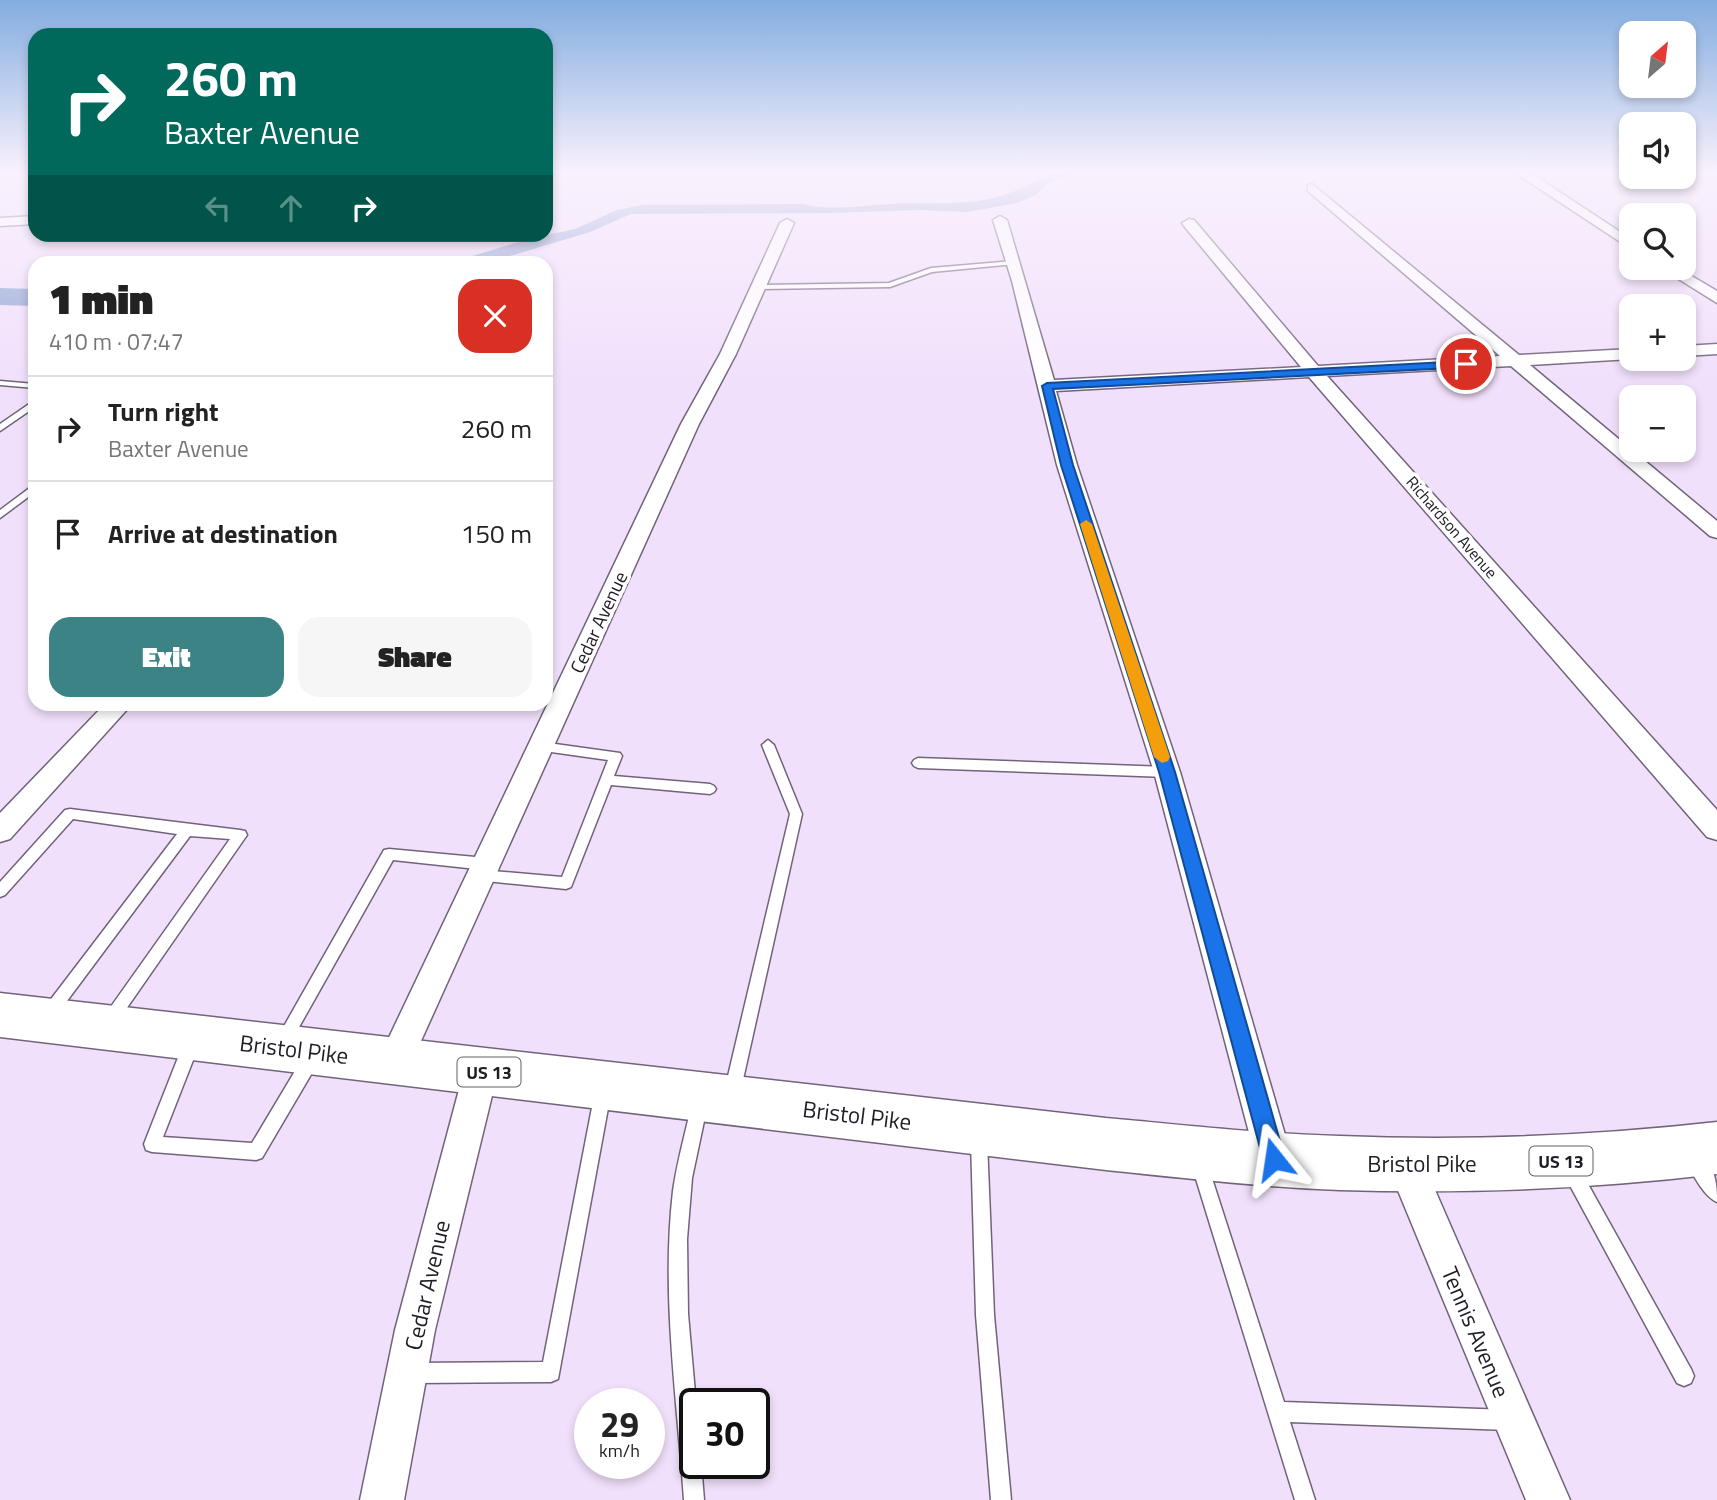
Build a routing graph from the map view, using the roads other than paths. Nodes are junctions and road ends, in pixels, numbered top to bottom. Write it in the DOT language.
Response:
graph roads {
  1 [pos="778,242"];
  2 [pos="1007,242"];
  3 [pos="1205,242"];
  4 [pos="1376,242"];
  5 [pos="1013,263"];
  6 [pos="1688,280"];
  7 [pos="758,287"];
  8 [pos="1717,298"];
  9 [pos="1717,349"];
  10 [pos="1696,350"];
  11 [pos="1619,355"];
  12 [pos="1517,362"];
  13 [pos="1314,372"];
  14 [pos="0,383"];
  15 [pos="28,385"];
  16 [pos="1047,386"];
  17 [pos="28,408"];
  18 [pos="0,428"];
  19 [pos="28,493"];
  20 [pos="0,515"];
  21 [pos="1717,533"];
  22 [pos="112,711"];
  23 [pos="768,745"];
  24 [pos="541,747"];
  25 [pos="918,763"];
  26 [pos="1167,772"];
  27 [pos="606,780"];
  28 [pos="710,789"];
  29 [pos="1,829"];
  30 [pos="1717,829"];
  31 [pos="187,830"];
  32 [pos="484,870"];
  33 [pos="0,891"];
  34 [pos="22,1017"];
  35 [pos="105,1027"];
  36 [pos="194,1038"];
  37 [pos="298,1050"];
  38 [pos="395,1061"];
  39 [pos="481,1071"];
  40 [pos="604,1085"];
  41 [pos="716,1098"];
  42 [pos="978,1129"];
  43 [pos="1196,1152"];
  44 [pos="1274,1159"];
  45 [pos="1566,1161"];
  46 [pos="1405,1164"];
  47 [pos="1707,1165"];
  48 [pos="407,1373"];
  49 [pos="1684,1376"];
  50 [pos="1277,1412"];
  51 [pos="1514,1420"];
  52 [pos="382,1500"];
  53 [pos="694,1500"];
  54 [pos="1001,1500"];
  55 [pos="1305,1500"];
  56 [pos="1548,1500"];
  1 -- 7 [label="street, Cedar Avenue"];
  2 -- 5 [label="street"];
  3 -- 13 [label="street, Richardson Avenue"];
  4 -- 12 [label="street"];
  5 -- 7 [label="lane"];
  5 -- 16 [label="street"];
  6 -- 8 [label="street"];
  7 -- 24 [label="street, Cedar Avenue"];
  9 -- 10 [label="street"];
  11 -- 12 [label="street"];
  12 -- 13 [label="street"];
  12 -- 21 [label="street"];
  13 -- 16 [label="street"];
  13 -- 30 [label="street, Richardson Avenue"];
  14 -- 15 [label="lane"];
  16 -- 26 [label="street"];
  17 -- 18 [label="lane"];
  19 -- 20 [label="lane"];
  22 -- 29 [label="street"];
  23 -- 41 [label="lane"];
  24 -- 27 [label="lane"];
  24 -- 32 [label="street, Cedar Avenue"];
  25 -- 26 [label="lane"];
  26 -- 44 [label="street"];
  27 -- 28 [label="lane"];
  27 -- 32 [label="lane"];
  31 -- 33 [label="lane"];
  31 -- 34 [label="lane"];
  31 -- 35 [label="lane"];
  32 -- 37 [label="lane"];
  32 -- 38 [label="street, Cedar Avenue"];
  34 -- 35 [label="main road, Bristol Pike / US 13"];
  35 -- 36 [label="main road, Bristol Pike / US 13"];
  36 -- 37 [label="main road, Bristol Pike / US 13"];
  36 -- 37 [label="lane"];
  37 -- 38 [label="main road, Bristol Pike / US 13"];
  38 -- 39 [label="main road, Bristol Pike / US 13"];
  39 -- 40 [label="main road, Bristol Pike / US 13"];
  39 -- 48 [label="street, Cedar Avenue"];
  40 -- 41 [label="main road, Bristol Pike / US 13"];
  40 -- 48 [label="lane"];
  41 -- 42 [label="main road, Bristol Pike / US 13"];
  41 -- 53 [label="lane"];
  42 -- 43 [label="main road, Bristol Pike / US 13"];
  42 -- 54 [label="lane"];
  43 -- 44 [label="main road, Bristol Pike / US 13"];
  43 -- 50 [label="lane"];
  44 -- 46 [label="main road, Bristol Pike / US 13"];
  45 -- 46 [label="main road, Bristol Pike / US 13"];
  45 -- 47 [label="main road, Bristol Pike / US 13"];
  45 -- 49 [label="lane"];
  46 -- 51 [label="street, Tennis Avenue"];
  48 -- 52 [label="street, Cedar Avenue"];
  50 -- 51 [label="lane"];
  50 -- 55 [label="lane"];
  51 -- 56 [label="street, Tennis Avenue"];
}
